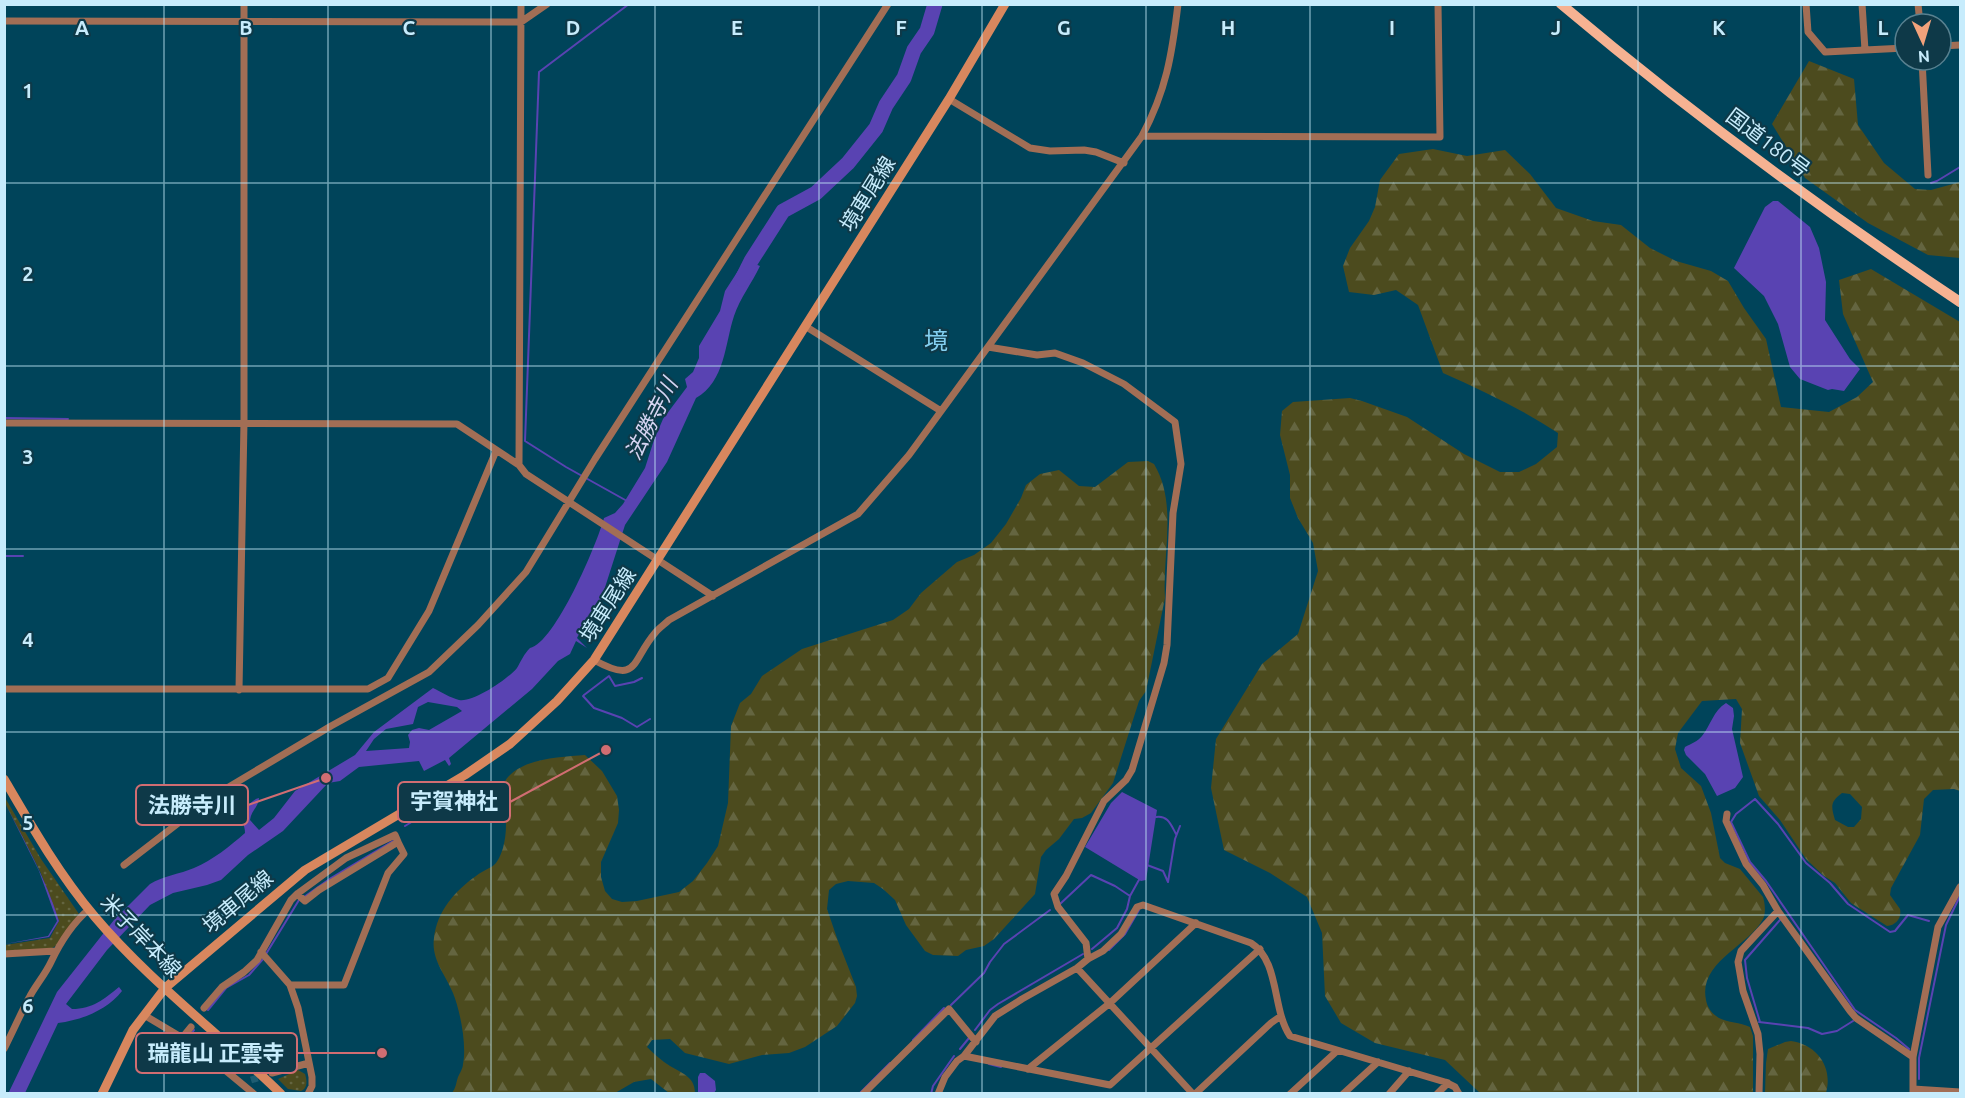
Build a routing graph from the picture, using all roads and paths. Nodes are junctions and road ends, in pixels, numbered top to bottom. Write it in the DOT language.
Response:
graph roads {
  1 [pos="244,4"];
  2 [pos="521,4"];
  3 [pos="547,4"];
  4 [pos="888,4"];
  5 [pos="1005,4"];
  6 [pos="1178,4"];
  7 [pos="1438,4"];
  8 [pos="1561,4"];
  9 [pos="1806,4"];
  10 [pos="1862,4"];
  11 [pos="244,20"];
  12 [pos="4,21"];
  13 [pos="521,22"];
  14 [pos="1893,49"];
  15 [pos="1865,50"];
  16 [pos="1923,72"];
  17 [pos="949,99"];
  18 [pos="1142,136"];
  19 [pos="1124,163"];
  20 [pos="1928,176"];
  21 [pos="1960,302"];
  22 [pos="806,326"];
  23 [pos="988,347"];
  24 [pos="941,411"];
  25 [pos="244,422"];
  26 [pos="4,423"];
  27 [pos="496,451"];
  28 [pos="519,465"];
  29 [pos="573,503"];
  30 [pos="658,560"];
  31 [pos="712,596"];
  32 [pos="594,660"];
  33 [pos="4,689"];
  34 [pos="238,690"];
  35 [pos="4,779"];
  36 [pos="1727,814"];
  37 [pos="399,842"];
  38 [pos="124,865"];
  39 [pos="1960,887"];
  40 [pos="300,896"];
  41 [pos="89,909"];
  42 [pos="1778,910"];
  43 [pos="1196,923"];
  44 [pos="1260,949"];
  45 [pos="55,951"];
  46 [pos="4,954"];
  47 [pos="263,955"];
  48 [pos="1088,959"];
  49 [pos="1077,968"];
  50 [pos="290,985"];
  51 [pos="165,988"];
  52 [pos="1110,1003"];
  53 [pos="204,1008"];
  54 [pos="144,1015"];
  55 [pos="1281,1016"];
  56 [pos="191,1027"];
  57 [pos="182,1038"];
  58 [pos="976,1042"];
  59 [pos="4,1049"];
  60 [pos="1151,1049"];
  61 [pos="1337,1051"];
  62 [pos="964,1056"];
  63 [pos="1913,1057"];
  64 [pos="1378,1062"];
  65 [pos="309,1063"];
  66 [pos="1028,1069"];
  67 [pos="1409,1071"];
  68 [pos="272,1073"];
  69 [pos="251,1080"];
  70 [pos="242,1083"];
  71 [pos="1448,1083"];
  72 [pos="1913,1091"];
  73 [pos="1960,1092"];
  74 [pos="102,1094"];
  75 [pos="254,1094"];
  76 [pos="280,1094"];
  77 [pos="308,1094"];
  78 [pos="862,1094"];
  79 [pos="938,1094"];
  80 [pos="1194,1094"];
  81 [pos="1290,1094"];
  82 [pos="1343,1094"];
  83 [pos="1389,1094"];
  84 [pos="1437,1094"];
  85 [pos="1459,1094"];
  86 [pos="1760,1094"];
  1 -- 11 [label="street"];
  2 -- 13 [label="street"];
  3 -- 13 [label="street"];
  4 -- 29 [label="street"];
  5 -- 17 [label="main road, 境車尾線"];
  6 -- 18 [label="street"];
  7 -- 18 [label="street"];
  8 -- 21 [label="highway, 国道180号"];
  9 -- 15 [label="street"];
  10 -- 15 [label="street"];
  11 -- 12 [label="street"];
  11 -- 13 [label="street"];
  11 -- 25 [label="street"];
  13 -- 28 [label="street"];
  14 -- 15 [label="street"];
  16 -- 20 [label="street"];
  17 -- 19 [label="street"];
  17 -- 22 [label="main road, 境車尾線"];
  18 -- 19 [label="street"];
  19 -- 23 [label="street"];
  22 -- 24 [label="street"];
  22 -- 30 [label="main road, 境車尾線"];
  23 -- 24 [label="street"];
  23 -- 48 [label="street"];
  24 -- 31 [label="street"];
  25 -- 26 [label="street"];
  25 -- 27 [label="street"];
  25 -- 34 [label="street"];
  27 -- 28 [label="street"];
  27 -- 34 [label="street"];
  28 -- 29 [label="street"];
  29 -- 30 [label="street"];
  29 -- 38 [label="street"];
  30 -- 31 [label="street"];
  30 -- 32 [label="main road, 境車尾線"];
  31 -- 32 [label="street"];
  32 -- 51 [label="main road, 境車尾線"];
  33 -- 34 [label="street"];
  35 -- 41 [label="main road, 米子岸本線"];
  36 -- 42 [label="street"];
  37 -- 40 [label="street"];
  37 -- 40 [label="street"];
  37 -- 50 [label="street"];
  39 -- 63 [label="street"];
  40 -- 47 [label="street"];
  41 -- 45 [label="street"];
  41 -- 51 [label="main road, 米子岸本線"];
  42 -- 63 [label="street"];
  42 -- 86 [label="street"];
  43 -- 44 [label="street"];
  43 -- 48 [label="street"];
  43 -- 52 [label="street"];
  44 -- 55 [label="street"];
  44 -- 60 [label="street"];
  45 -- 46 [label="street"];
  45 -- 59 [label="street"];
  47 -- 50 [label="street"];
  47 -- 53 [label="street"];
  48 -- 49 [label="street"];
  49 -- 52 [label="street"];
  49 -- 58 [label="street"];
  50 -- 65 [label="street"];
  51 -- 54 [label="main road, 境車尾線"];
  51 -- 76 [label="main road, 米子岸本線"];
  52 -- 60 [label="street"];
  52 -- 66 [label="street"];
  54 -- 57 [label="street"];
  54 -- 74 [label="main road, 境車尾線"];
  55 -- 61 [label="street"];
  55 -- 80 [label="street"];
  56 -- 57 [label="street"];
  57 -- 70 [label="street"];
  58 -- 62 [label="street"];
  58 -- 78 [label="street"];
  60 -- 66 [label="street"];
  60 -- 80 [label="street"];
  61 -- 64 [label="street"];
  61 -- 81 [label="street"];
  62 -- 66 [label="street"];
  62 -- 79 [label="street"];
  63 -- 72 [label="street"];
  64 -- 67 [label="street"];
  64 -- 82 [label="street"];
  65 -- 68 [label="street"];
  65 -- 77 [label="street"];
  67 -- 71 [label="street"];
  67 -- 83 [label="street"];
  69 -- 70 [label="street"];
  70 -- 75 [label="street"];
  71 -- 84 [label="street"];
  71 -- 85 [label="street"];
  72 -- 73 [label="street"];
}
